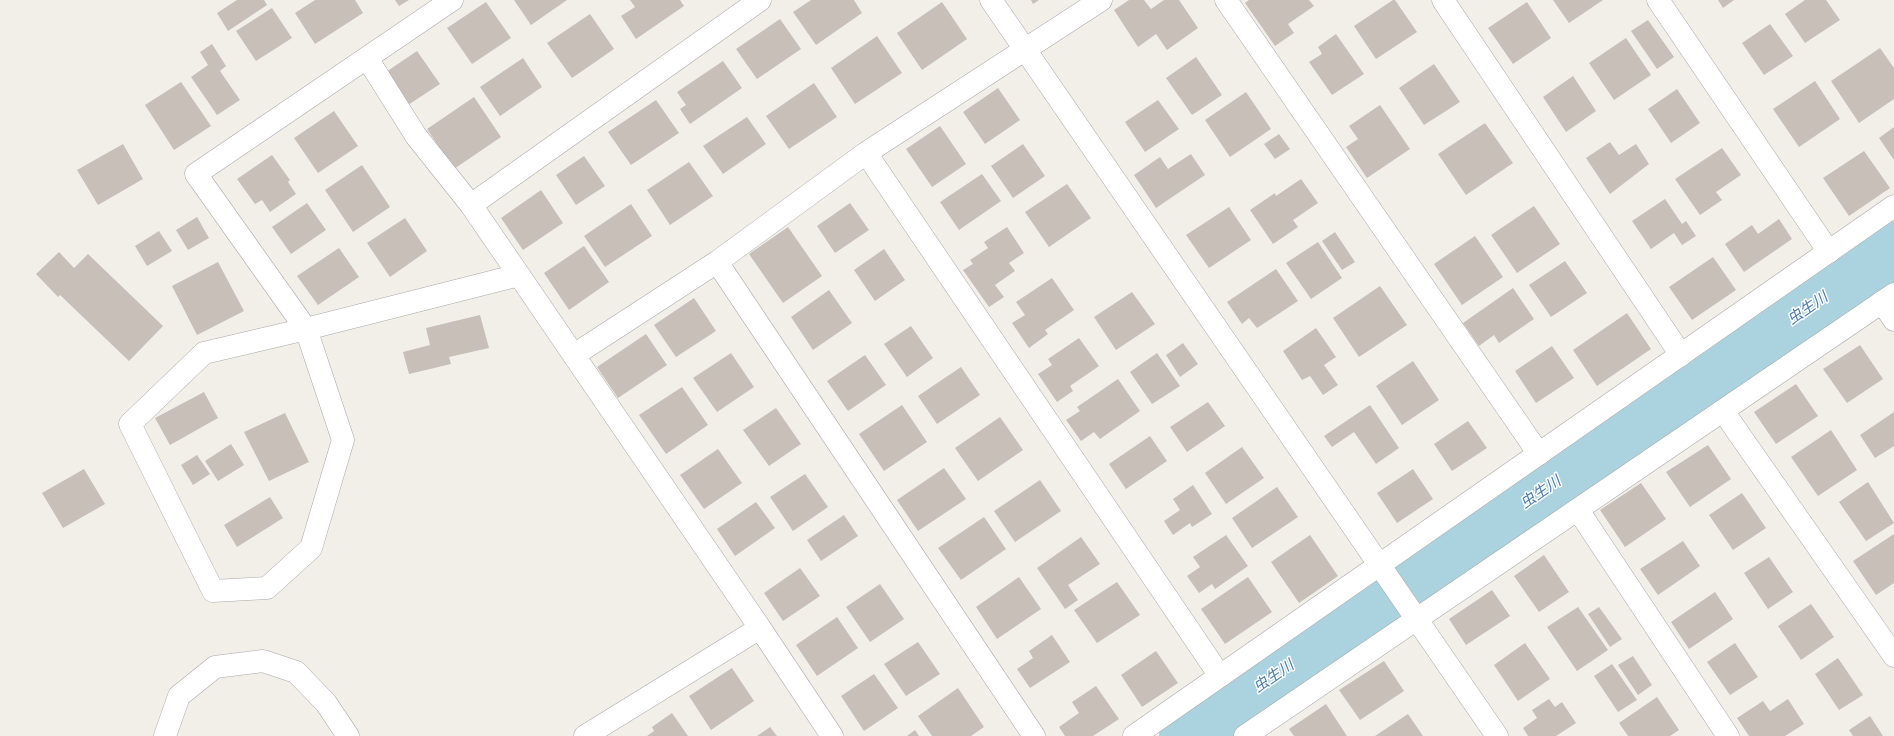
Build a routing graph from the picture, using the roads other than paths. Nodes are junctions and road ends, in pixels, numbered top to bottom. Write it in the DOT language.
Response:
graph roads {
  1 [pos="452,0"];
  2 [pos="760,0"];
  3 [pos="991,0"];
  4 [pos="1101,0"];
  5 [pos="1226,0"];
  6 [pos="1443,0"];
  7 [pos="1658,0"];
  8 [pos="1026,49"];
  9 [pos="367,58"];
  10 [pos="866,153"];
  11 [pos="471,205"];
  12 [pos="1894,206"];
  13 [pos="1829,252"];
  14 [pos="717,262"];
  15 [pos="519,275"];
  16 [pos="1890,305"];
  17 [pos="306,329"];
  18 [pos="574,355"];
  19 [pos="1681,355"];
  20 [pos="1723,411"];
  21 [pos="1539,454"];
  22 [pos="1578,510"];
  23 [pos="1378,566"];
  24 [pos="1416,620"];
  25 [pos="760,628"];
  26 [pos="1894,656"];
  27 [pos="1220,676"];
  28 [pos="1254,734"];
  29 [pos="587,735"];
  30 [pos="165,736"];
  31 [pos="348,736"];
  32 [pos="832,736"];
  33 [pos="1034,736"];
  34 [pos="1134,736"];
  35 [pos="1497,736"];
  36 [pos="1728,736"];
  1 -- 9 [label="street"];
  2 -- 11 [label="street"];
  3 -- 8 [label="street"];
  4 -- 8 [label="street"];
  5 -- 21 [label="street"];
  6 -- 19 [label="street"];
  7 -- 13 [label="street"];
  8 -- 10 [label="street"];
  8 -- 23 [label="street"];
  9 -- 11 [label="street"];
  9 -- 17 [label="street"];
  10 -- 14 [label="street"];
  10 -- 27 [label="street"];
  11 -- 15 [label="street"];
  12 -- 13 [label="street"];
  13 -- 19 [label="street"];
  14 -- 18 [label="street"];
  14 -- 33 [label="street"];
  15 -- 17 [label="street"];
  15 -- 18 [label="street"];
  16 -- 20 [label="street"];
  17 -- 17 [label="street"];
  18 -- 25 [label="street"];
  19 -- 21 [label="street"];
  20 -- 22 [label="street"];
  20 -- 26 [label="street"];
  21 -- 23 [label="street"];
  22 -- 24 [label="street"];
  22 -- 36 [label="street"];
  23 -- 24 [label="street"];
  23 -- 27 [label="street"];
  24 -- 28 [label="street"];
  24 -- 35 [label="street"];
  25 -- 29 [label="street"];
  25 -- 32 [label="street"];
  27 -- 34 [label="street"];
  30 -- 31 [label="street"];
}
